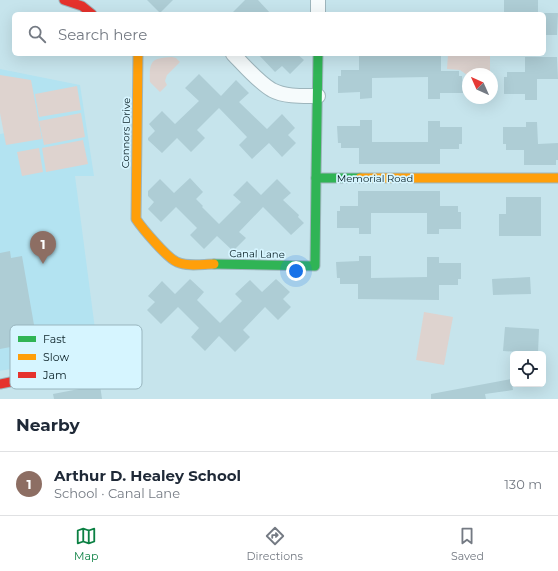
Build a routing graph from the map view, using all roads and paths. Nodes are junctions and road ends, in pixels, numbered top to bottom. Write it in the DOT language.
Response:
graph roads {
  1 [pos="64,0"];
  2 [pos="318,0"];
  3 [pos="90,12"];
  4 [pos="318,12"];
  5 [pos="138,56"];
  6 [pos="235,56"];
  7 [pos="318,56"];
  8 [pos="318,96"];
  9 [pos="316,178"];
  10 [pos="558,178"];
  11 [pos="136,212"];
  12 [pos="10,382"];
  13 [pos="0,384"];
  1 -- 3 [label="street"];
  2 -- 4 [label="street"];
  5 -- 11 [label="street, Connors Drive"];
  6 -- 8 [label="street"];
  7 -- 8 [label="street"];
  8 -- 9 [label="street"];
  9 -- 10 [label="street, Memorial Road"];
  9 -- 11 [label="street, Canal Lane"];
  12 -- 13 [label="street"];
}
